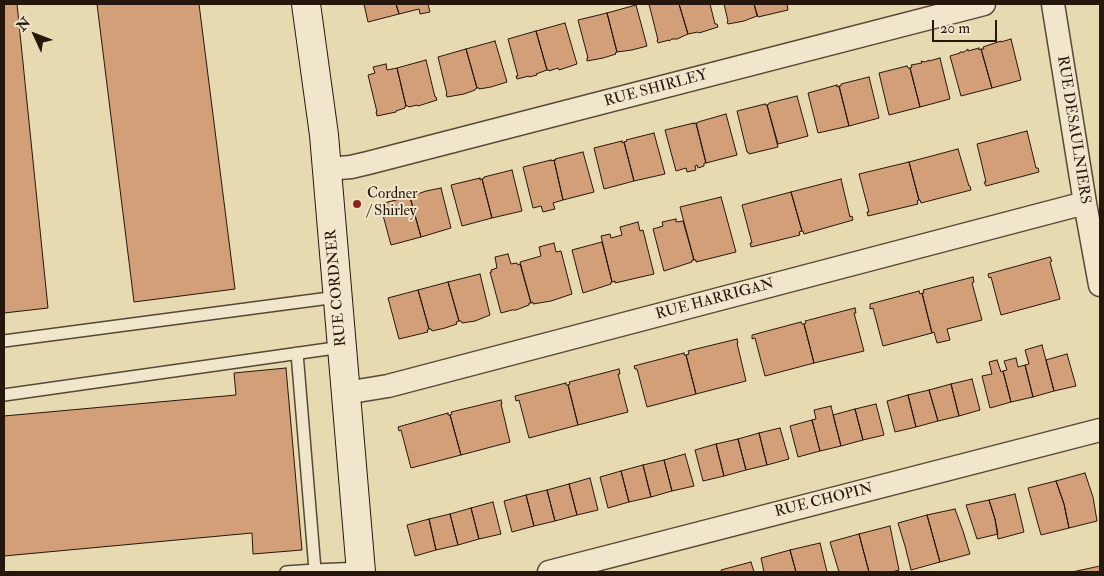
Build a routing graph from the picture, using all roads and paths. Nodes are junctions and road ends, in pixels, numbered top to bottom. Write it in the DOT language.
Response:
graph roads {
  1 [pos="306,4"];
  2 [pos="984,4"];
  3 [pos="1053,4"];
  4 [pos="327,169"];
  5 [pos="1085,203"];
  6 [pos="1100,285"];
  7 [pos="337,297"];
  8 [pos="4,341"];
  9 [pos="342,347"];
  10 [pos="297,353"];
  11 [pos="346,393"];
  12 [pos="4,395"];
  13 [pos="1100,430"];
  14 [pos="315,570"];
  15 [pos="361,570"];
  16 [pos="286,572"];
  17 [pos="290,572"];
  18 [pos="549,572"];
  1 -- 4 [label="street, RUE CORDNER"];
  2 -- 4 [label="street, RUE SHIRLEY"];
  3 -- 5 [label="street, RUE DESAULNIERS"];
  4 -- 7 [label="street, RUE CORDNER"];
  5 -- 6 [label="street, RUE DESAULNIERS"];
  5 -- 11 [label="street, RUE HARRIGAN"];
  7 -- 8 [label="lane"];
  7 -- 9 [label="street, RUE CORDNER"];
  9 -- 10 [label="lane"];
  9 -- 11 [label="street, RUE CORDNER"];
  10 -- 12 [label="lane"];
  10 -- 14 [label="lane"];
  11 -- 15 [label="street, RUE CORDNER"];
  13 -- 18 [label="street, RUE CHOPIN"];
  14 -- 15 [label="lane"];
  14 -- 17 [label="lane"];
  16 -- 17 [label="lane"];
}
